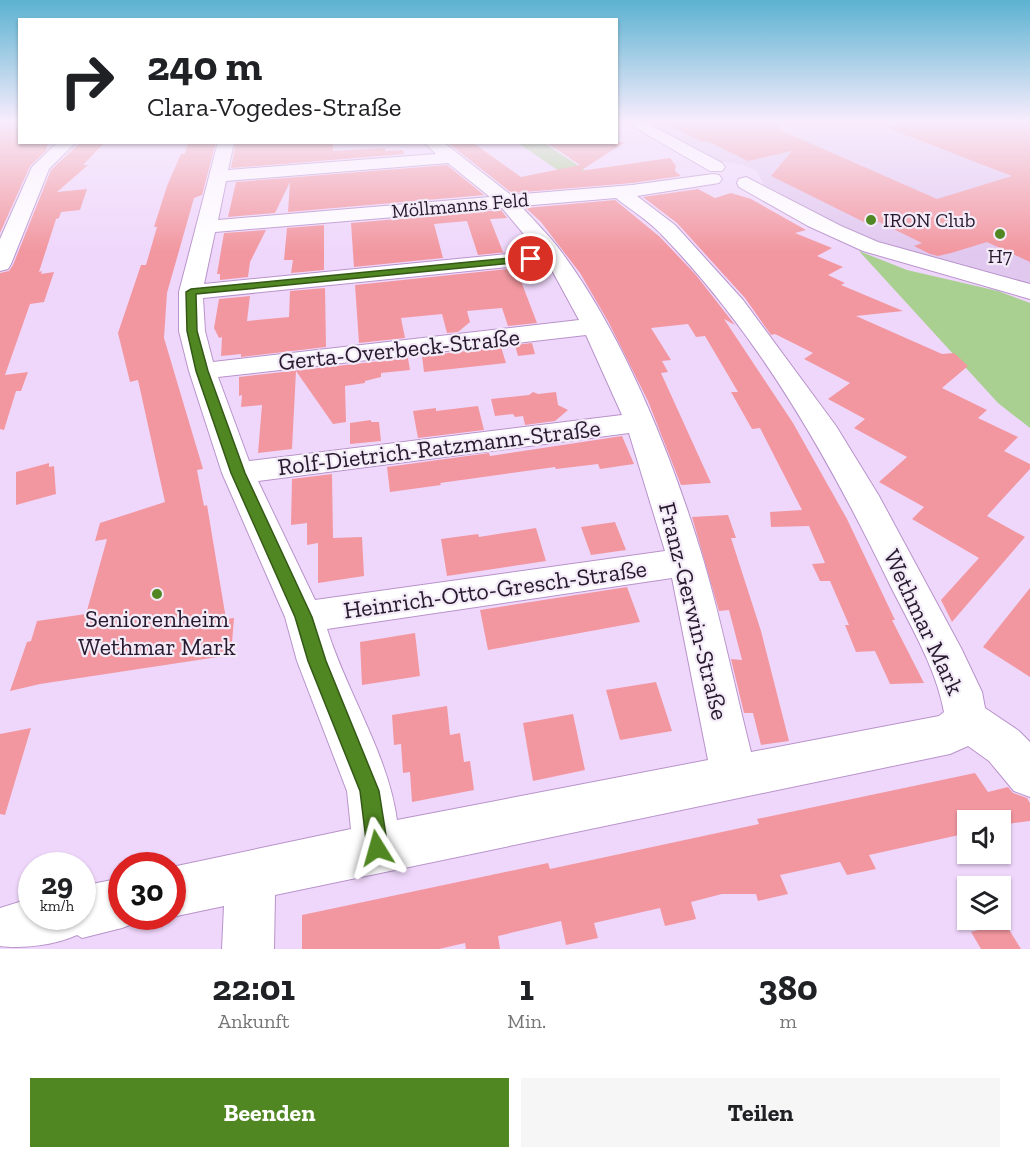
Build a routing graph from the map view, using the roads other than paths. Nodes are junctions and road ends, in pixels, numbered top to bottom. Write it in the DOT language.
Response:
graph roads {
  1 [pos="43,164"];
  2 [pos="221,164"];
  3 [pos="368,164"];
  4 [pos="457,164"];
  5 [pos="700,164"];
  6 [pos="714,173"];
  7 [pos="218,176"];
  8 [pos="620,192"];
  9 [pos="506,201"];
  10 [pos="206,227"];
  11 [pos="554,256"];
  12 [pos="0,264"];
  13 [pos="191,292"];
  14 [pos="1030,292"];
  15 [pos="596,326"];
  16 [pos="202,371"];
  17 [pos="640,422"];
  18 [pos="238,473"];
  19 [pos="686,562"];
  20 [pos="304,617"];
  21 [pos="966,719"];
  22 [pos="1030,775"];
  23 [pos="734,776"];
  24 [pos="377,848"];
  25 [pos="250,875"];
  26 [pos="186,889"];
  27 [pos="248,949"];
  1 -- 12 [label="street"];
  2 -- 7 [label="street"];
  3 -- 7 [label="street"];
  4 -- 9 [label="street, Franz-Gerwin-Straße"];
  5 -- 6 [label="street"];
  6 -- 8 [label="street, Möllmanns Feld"];
  6 -- 14 [label="street"];
  7 -- 10 [label="street"];
  8 -- 9 [label="street, Möllmanns Feld"];
  8 -- 21 [label="street, Wethmar Mark"];
  9 -- 10 [label="street, Möllmanns Feld"];
  9 -- 11 [label="street, Franz-Gerwin-Straße"];
  10 -- 13 [label="street"];
  11 -- 13 [label="street"];
  11 -- 15 [label="street, Franz-Gerwin-Straße"];
  13 -- 16 [label="street"];
  15 -- 16 [label="street, Gerta-Overbeck-Straße"];
  15 -- 17 [label="street, Franz-Gerwin-Straße"];
  16 -- 18 [label="street"];
  17 -- 18 [label="street, Rolf-Dietrich-Ratzmann-Straße"];
  17 -- 19 [label="street, Franz-Gerwin-Straße"];
  18 -- 20 [label="street"];
  19 -- 20 [label="street, Heinrich-Otto-Gresch-Straße"];
  19 -- 23 [label="street, Franz-Gerwin-Straße"];
  20 -- 24 [label="street"];
  21 -- 22 [label="street"];
  21 -- 23 [label="street, Wethmar Mark"];
  23 -- 24 [label="street, Wethmar Mark"];
  24 -- 25 [label="street, Wethmar Mark"];
  25 -- 26 [label="street, Wethmar Mark"];
  25 -- 27 [label="street"];
}
